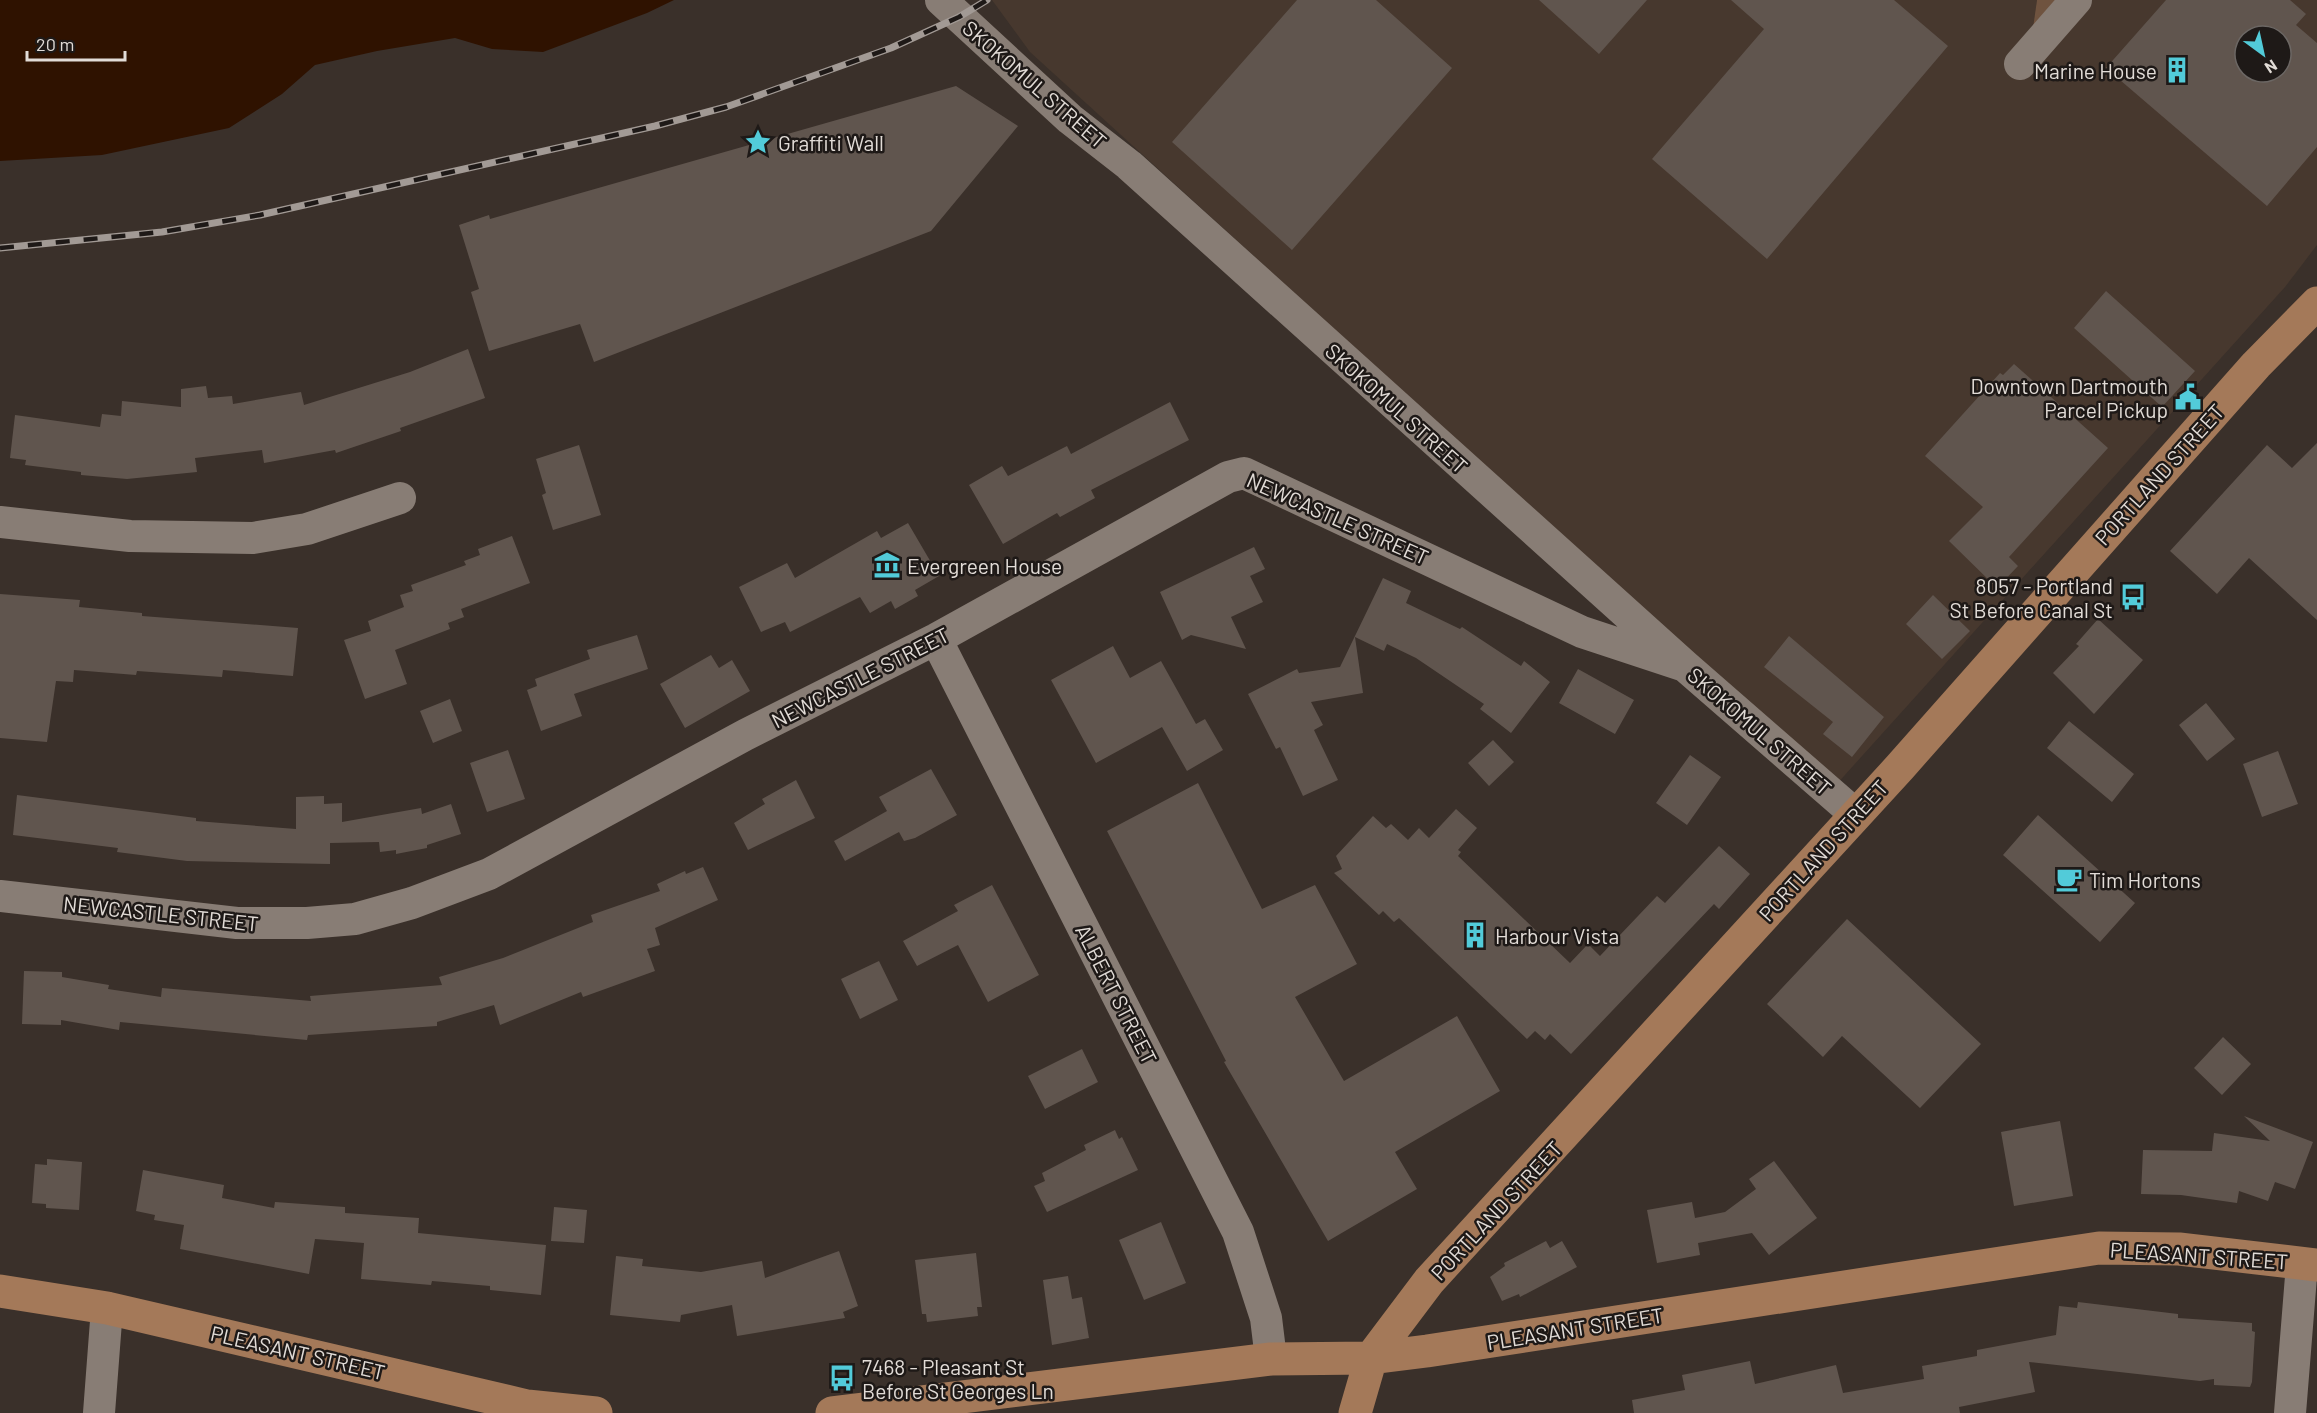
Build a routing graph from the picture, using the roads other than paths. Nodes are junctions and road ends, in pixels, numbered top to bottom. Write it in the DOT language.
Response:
graph roads {
  1 [pos="941,0"];
  2 [pos="2076,0"];
  3 [pos="2020,64"];
  4 [pos="2317,303"];
  5 [pos="2317,322"];
  6 [pos="2287,334"];
  7 [pos="400,498"];
  8 [pos="0,522"];
  9 [pos="936,639"];
  10 [pos="1685,666"];
  11 [pos="1855,813"];
  12 [pos="0,896"];
  13 [pos="2309,1264"];
  14 [pos="0,1291"];
  15 [pos="107,1308"];
  16 [pos="1371,1358"];
  17 [pos="1271,1359"];
  18 [pos="526,1409"];
  19 [pos="99,1413"];
  20 [pos="596,1413"];
  21 [pos="832,1413"];
  22 [pos="1355,1413"];
  23 [pos="2290,1413"];
  1 -- 10 [label="street, SKOKOMUL STREET"];
  2 -- 3 [label="street"];
  4 -- 6 [label="main road, PORTLAND STREET"];
  5 -- 6 [label="main road"];
  6 -- 11 [label="main road, PORTLAND STREET"];
  7 -- 8 [label="street"];
  9 -- 10 [label="street, NEWCASTLE STREET"];
  9 -- 12 [label="street, NEWCASTLE STREET"];
  9 -- 17 [label="street, ALBERT STREET"];
  10 -- 11 [label="street, SKOKOMUL STREET"];
  11 -- 16 [label="main road, PORTLAND STREET"];
  13 -- 16 [label="main road, PLEASANT STREET"];
  13 -- 23 [label="street"];
  14 -- 15 [label="main road, PLEASANT STREET"];
  15 -- 18 [label="main road, PLEASANT STREET"];
  15 -- 19 [label="street"];
  16 -- 17 [label="main road, PLEASANT STREET"];
  16 -- 22 [label="main road, PORTLAND STREET"];
  17 -- 21 [label="main road, PLEASANT STREET"];
  18 -- 20 [label="main road, PLEASANT STREET"];
}
